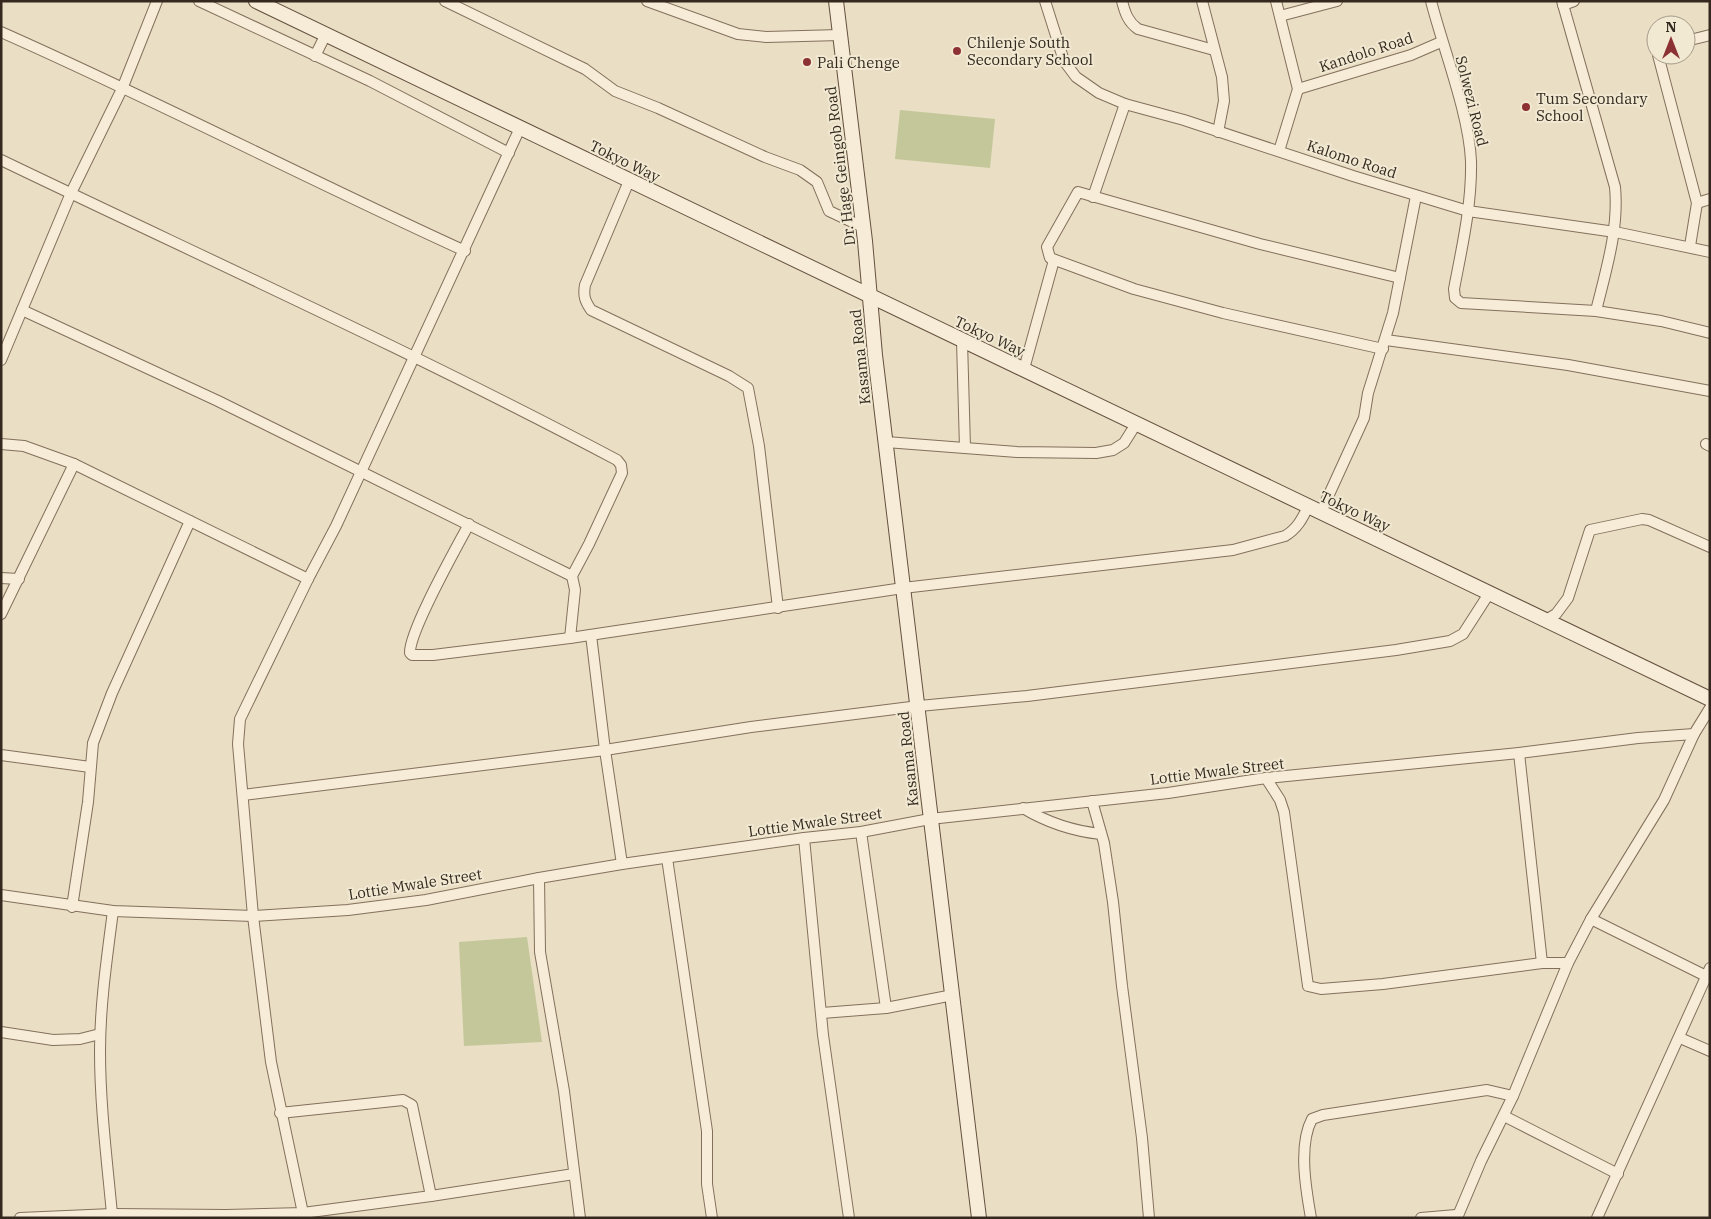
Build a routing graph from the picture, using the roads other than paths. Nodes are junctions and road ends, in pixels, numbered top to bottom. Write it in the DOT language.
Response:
graph roads {
  1 [pos="157,1"];
  2 [pos="199,1"];
  3 [pos="256,1"];
  4 [pos="445,1"];
  5 [pos="647,1"];
  6 [pos="836,1"];
  7 [pos="1045,1"];
  8 [pos="1122,1"];
  9 [pos="1202,1"];
  10 [pos="1276,1"];
  11 [pos="1337,1"];
  12 [pos="1431,1"];
  13 [pos="1574,1"];
  14 [pos="1562,3"];
  15 [pos="1280,16"];
  16 [pos="1,32"];
  17 [pos="326,34"];
  18 [pos="840,35"];
  19 [pos="1710,35"];
  20 [pos="1696,38"];
  21 [pos="1441,42"];
  22 [pos="1214,50"];
  23 [pos="315,56"];
  24 [pos="1660,65"];
  25 [pos="122,89"];
  26 [pos="1298,89"];
  27 [pos="1125,104"];
  28 [pos="520,128"];
  29 [pos="1218,132"];
  30 [pos="1279,151"];
  31 [pos="509,153"];
  32 [pos="1,160"];
  33 [pos="629,181"];
  34 [pos="71,193"];
  35 [pos="1416,196"];
  36 [pos="1093,197"];
  37 [pos="1710,199"];
  38 [pos="1697,203"];
  39 [pos="1468,211"];
  40 [pos="864,227"];
  41 [pos="1615,232"];
  42 [pos="1690,246"];
  43 [pos="465,251"];
  44 [pos="1710,252"];
  45 [pos="1054,260"];
  46 [pos="868,272"];
  47 [pos="1400,278"];
  48 [pos="842,283"];
  49 [pos="870,297"];
  50 [pos="22,310"];
  51 [pos="900,311"];
  52 [pos="1596,311"];
  53 [pos="873,332"];
  54 [pos="1710,334"];
  55 [pos="962,341"];
  56 [pos="1385,345"];
  57 [pos="414,357"];
  58 [pos="1,360"];
  59 [pos="1024,370"];
  60 [pos="1710,392"];
  61 [pos="1136,424"];
  62 [pos="886,442"];
  63 [pos="1,444"];
  64 [pos="964,448"];
  65 [pos="74,464"];
  66 [pos="362,471"];
  67 [pos="1308,506"];
  68 [pos="1322,512"];
  69 [pos="190,521"];
  70 [pos="469,524"];
  71 [pos="1710,547"];
  72 [pos="572,576"];
  73 [pos="1,578"];
  74 [pos="19,579"];
  75 [pos="308,579"];
  76 [pos="903,588"];
  77 [pos="1490,592"];
  78 [pos="778,608"];
  79 [pos="1,614"];
  80 [pos="1546,620"];
  81 [pos="591,635"];
  82 [pos="570,638"];
  83 [pos="1710,699"];
  84 [pos="919,706"];
  85 [pos="1710,708"];
  86 [pos="1694,734"];
  87 [pos="605,750"];
  88 [pos="1519,753"];
  89 [pos="1,755"];
  90 [pos="90,767"];
  91 [pos="1266,778"];
  92 [pos="243,795"];
  93 [pos="1092,801"];
  94 [pos="1023,808"];
  95 [pos="930,819"];
  96 [pos="861,832"];
  97 [pos="1101,834"];
  98 [pos="804,838"];
  99 [pos="667,858"];
  100 [pos="622,864"];
  101 [pos="539,878"];
  102 [pos="1,895"];
  103 [pos="72,907"];
  104 [pos="113,911"];
  105 [pos="253,916"];
  106 [pos="1591,919"];
  107 [pos="1542,963"];
  108 [pos="1568,963"];
  109 [pos="1708,972"];
  110 [pos="953,995"];
  111 [pos="886,1008"];
  112 [pos="822,1013"];
  113 [pos="1,1032"];
  114 [pos="100,1034"];
  115 [pos="1680,1038"];
  116 [pos="1710,1051"];
  117 [pos="1513,1096"];
  118 [pos="280,1113"];
  119 [pos="1504,1116"];
  120 [pos="574,1174"];
  121 [pos="1618,1174"];
  122 [pos="431,1196"];
  123 [pos="112,1214"];
  124 [pos="304,1215"];
  125 [pos="1456,1217"];
  126 [pos="20,1218"];
  127 [pos="24,1218"];
  128 [pos="580,1218"];
  129 [pos="712,1218"];
  130 [pos="849,1218"];
  131 [pos="979,1218"];
  132 [pos="1149,1218"];
  133 [pos="1311,1218"];
  134 [pos="1421,1218"];
  135 [pos="1597,1218"];
  1 -- 25 [label="street"];
  2 -- 23 [label="street"];
  3 -- 17 [label="main road, Tokyo Way"];
  4 -- 40 [label="street"];
  5 -- 18 [label="street"];
  6 -- 18 [label="main road, Dr. Hage Geingob Road"];
  7 -- 27 [label="street, Kalomo Road"];
  8 -- 22 [label="street"];
  9 -- 22 [label="street"];
  10 -- 15 [label="street"];
  11 -- 15 [label="street"];
  12 -- 21 [label="street, Solwezi Road"];
  13 -- 14 [label="street"];
  14 -- 41 [label="street"];
  15 -- 26 [label="street"];
  16 -- 25 [label="street"];
  17 -- 23 [label="street"];
  17 -- 28 [label="main road, Tokyo Way"];
  18 -- 40 [label="main road, Dr. Hage Geingob Road"];
  19 -- 20 [label="street"];
  21 -- 26 [label="street, Kandolo Road"];
  21 -- 39 [label="street, Solwezi Road"];
  22 -- 29 [label="street"];
  23 -- 31 [label="street"];
  24 -- 38 [label="street"];
  25 -- 34 [label="street"];
  25 -- 43 [label="street"];
  26 -- 30 [label="street"];
  27 -- 29 [label="street, Kalomo Road"];
  27 -- 36 [label="street"];
  28 -- 31 [label="street"];
  28 -- 33 [label="main road, Tokyo Way"];
  29 -- 30 [label="street, Kalomo Road"];
  30 -- 35 [label="street, Kalomo Road"];
  31 -- 43 [label="street"];
  32 -- 34 [label="street"];
  33 -- 48 [label="main road, Tokyo Way"];
  33 -- 78 [label="street"];
  34 -- 50 [label="street"];
  34 -- 57 [label="street"];
  35 -- 39 [label="street, Kalomo Road"];
  35 -- 47 [label="street"];
  36 -- 45 [label="street"];
  36 -- 47 [label="street"];
  37 -- 38 [label="street"];
  38 -- 42 [label="street"];
  39 -- 41 [label="street, Kalomo Road"];
  39 -- 52 [label="street, Solwezi Road"];
  40 -- 46 [label="main road, Dr. Hage Geingob Road"];
  41 -- 42 [label="street, Kalomo Road"];
  41 -- 52 [label="street"];
  42 -- 44 [label="street, Kalomo Road"];
  43 -- 57 [label="street"];
  45 -- 56 [label="street"];
  45 -- 59 [label="street"];
  46 -- 48 [label="main road"];
  46 -- 49 [label="main road, Dr. Hage Geingob Road"];
  47 -- 56 [label="street"];
  48 -- 49 [label="main road, Tokyo Way"];
  49 -- 51 [label="main road, Tokyo Way"];
  49 -- 53 [label="main road, Kasama Road"];
  50 -- 58 [label="street"];
  50 -- 66 [label="street"];
  51 -- 53 [label="main road"];
  51 -- 55 [label="main road, Tokyo Way"];
  52 -- 54 [label="street"];
  53 -- 62 [label="main road, Kasama Road"];
  55 -- 59 [label="main road, Tokyo Way"];
  55 -- 64 [label="street"];
  56 -- 60 [label="street"];
  56 -- 68 [label="street"];
  57 -- 66 [label="street"];
  57 -- 72 [label="street"];
  59 -- 61 [label="main road, Tokyo Way"];
  61 -- 64 [label="street"];
  61 -- 67 [label="main road, Tokyo Way"];
  62 -- 64 [label="street"];
  62 -- 76 [label="main road, Kasama Road"];
  63 -- 65 [label="street"];
  65 -- 69 [label="street"];
  65 -- 74 [label="street"];
  66 -- 70 [label="street"];
  66 -- 75 [label="street"];
  67 -- 68 [label="main road, Tokyo Way"];
  67 -- 76 [label="street"];
  68 -- 77 [label="main road, Tokyo Way"];
  69 -- 75 [label="street"];
  69 -- 90 [label="street"];
  70 -- 72 [label="street"];
  70 -- 82 [label="street"];
  71 -- 80 [label="street"];
  72 -- 82 [label="street"];
  73 -- 74 [label="street"];
  74 -- 79 [label="street"];
  75 -- 92 [label="street"];
  76 -- 78 [label="street"];
  76 -- 84 [label="main road, Kasama Road"];
  77 -- 80 [label="main road, Tokyo Way"];
  77 -- 84 [label="street"];
  78 -- 81 [label="street"];
  80 -- 83 [label="main road, Tokyo Way"];
  81 -- 82 [label="street"];
  81 -- 87 [label="street"];
  84 -- 87 [label="street"];
  84 -- 95 [label="main road, Kasama Road"];
  85 -- 86 [label="street"];
  86 -- 88 [label="street, Lottie Mwale Street"];
  86 -- 106 [label="street"];
  87 -- 92 [label="street"];
  87 -- 100 [label="street"];
  88 -- 91 [label="street, Lottie Mwale Street"];
  88 -- 107 [label="street"];
  89 -- 90 [label="street"];
  90 -- 103 [label="street"];
  91 -- 93 [label="street, Lottie Mwale Street"];
  91 -- 107 [label="street"];
  92 -- 105 [label="street"];
  93 -- 94 [label="street, Lottie Mwale Street"];
  93 -- 97 [label="street"];
  94 -- 95 [label="street, Lottie Mwale Street"];
  94 -- 97 [label="street"];
  95 -- 96 [label="street, Lottie Mwale Street"];
  95 -- 110 [label="main road, Kasama Road"];
  96 -- 98 [label="street, Lottie Mwale Street"];
  96 -- 111 [label="street"];
  97 -- 132 [label="street"];
  98 -- 99 [label="street, Lottie Mwale Street"];
  98 -- 112 [label="street"];
  99 -- 100 [label="street, Lottie Mwale Street"];
  99 -- 129 [label="street"];
  100 -- 101 [label="street, Lottie Mwale Street"];
  101 -- 105 [label="street, Lottie Mwale Street"];
  101 -- 120 [label="street"];
  102 -- 103 [label="street, Lottie Mwale Street"];
  103 -- 104 [label="street, Lottie Mwale Street"];
  104 -- 105 [label="street, Lottie Mwale Street"];
  104 -- 114 [label="street"];
  105 -- 118 [label="street"];
  106 -- 108 [label="street"];
  106 -- 109 [label="street"];
  107 -- 108 [label="street"];
  108 -- 117 [label="street"];
  109 -- 115 [label="street"];
  110 -- 111 [label="street"];
  110 -- 131 [label="main road, Kasama Road"];
  111 -- 112 [label="street"];
  112 -- 130 [label="street"];
  113 -- 114 [label="street"];
  114 -- 123 [label="street"];
  115 -- 116 [label="street"];
  115 -- 121 [label="street"];
  117 -- 119 [label="street"];
  117 -- 133 [label="street"];
  118 -- 122 [label="street"];
  118 -- 124 [label="street"];
  119 -- 121 [label="street"];
  119 -- 125 [label="street"];
  120 -- 122 [label="street"];
  120 -- 128 [label="street"];
  121 -- 135 [label="street"];
  122 -- 124 [label="street"];
  123 -- 124 [label="street"];
  123 -- 127 [label="street"];
  125 -- 134 [label="street"];
  126 -- 127 [label="street"];
}
